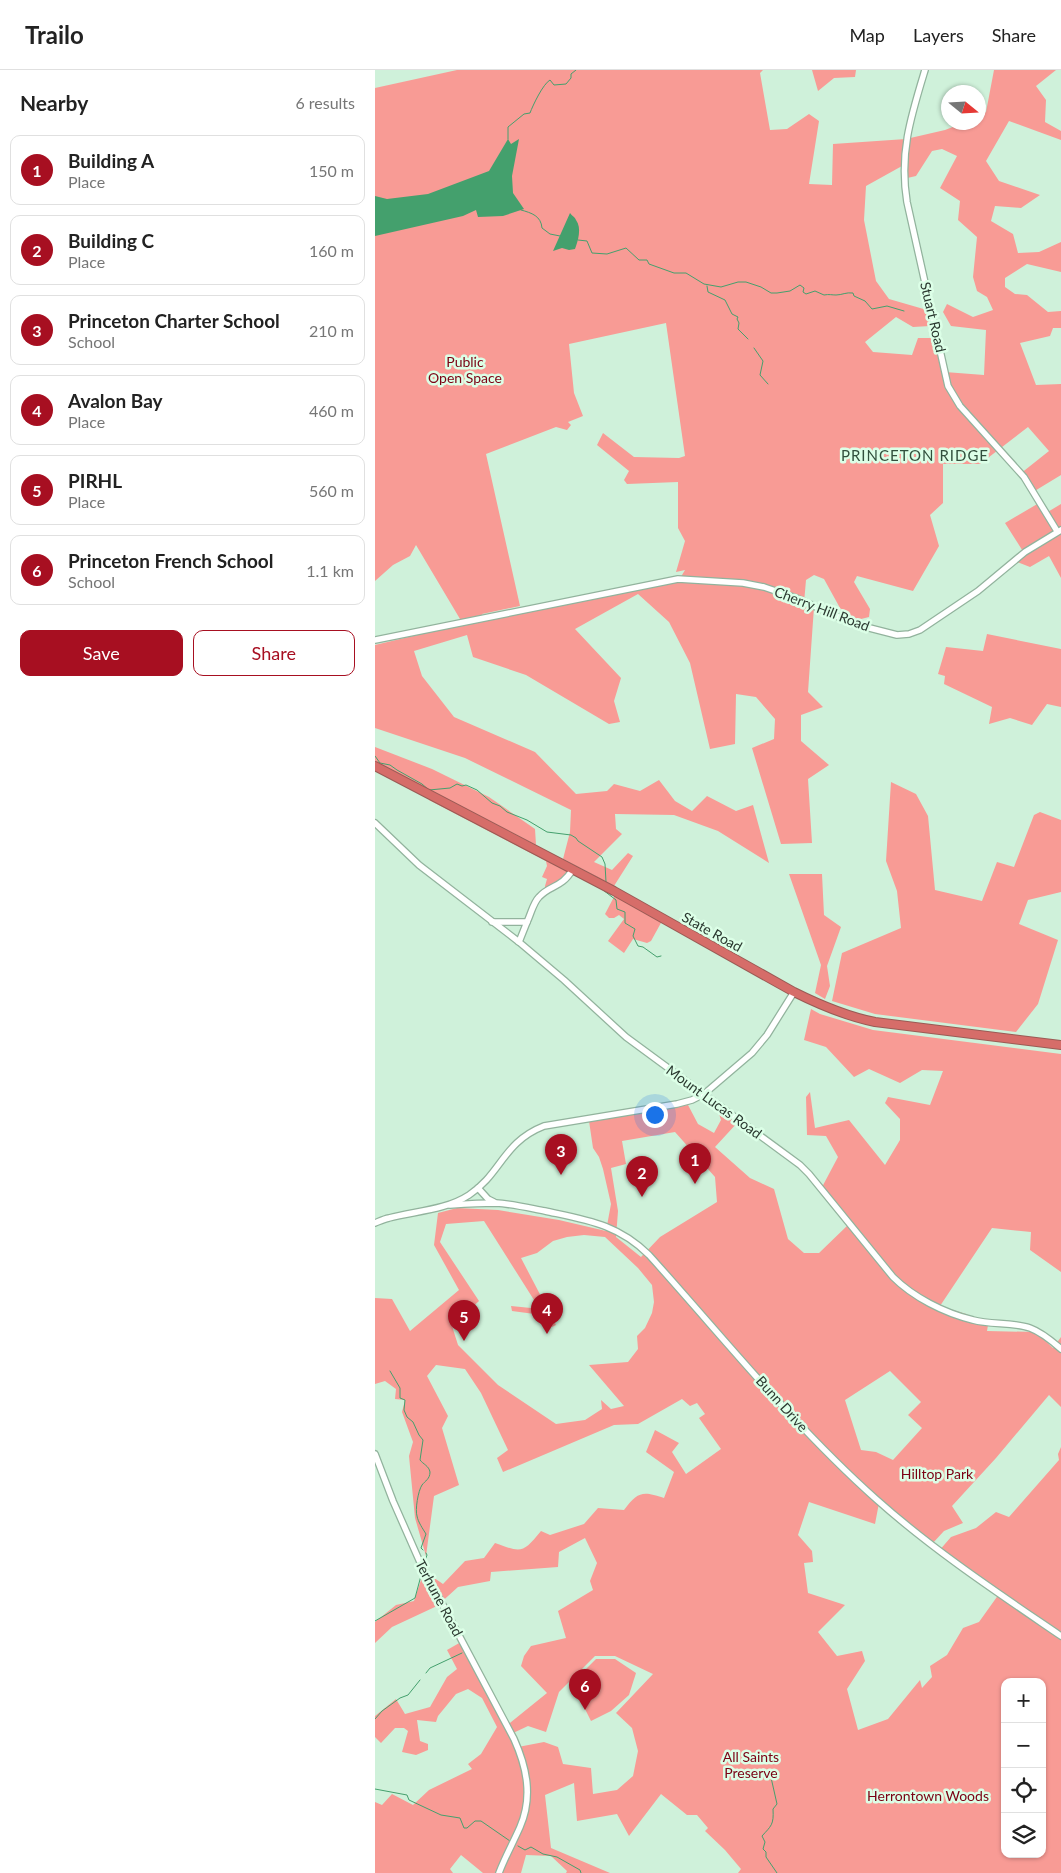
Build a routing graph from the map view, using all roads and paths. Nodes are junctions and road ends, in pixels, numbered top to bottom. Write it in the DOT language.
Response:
graph roads {
  1 [pos="925,70"];
  2 [pos="1059,531"];
  3 [pos="375,640"];
  4 [pos="375,766"];
  5 [pos="375,824"];
  6 [pos="573,869"];
  7 [pos="492,922"];
  8 [pos="527,922"];
  9 [pos="519,942"];
  10 [pos="794,992"];
  11 [pos="1061,1045"];
  12 [pos="704,1094"];
  13 [pos="478,1188"];
  14 [pos="496,1203"];
  15 [pos="450,1205"];
  16 [pos="375,1218"];
  17 [pos="386,1218"];
  18 [pos="375,1223"];
  19 [pos="1061,1349"];
  20 [pos="375,1454"];
  21 [pos="1061,1636"];
  22 [pos="499,1873"];
  1 -- 2 [label="street, Stuart Road"];
  2 -- 3 [label="street, Cherry Hill Road"];
  4 -- 6 [label="highway, State Road"];
  5 -- 7 [label="street, Mount Lucas Road"];
  6 -- 8 [label="street"];
  6 -- 10 [label="highway, State Road"];
  7 -- 8 [label="street"];
  7 -- 9 [label="street, Mount Lucas Road"];
  8 -- 9 [label="street"];
  9 -- 12 [label="street, Mount Lucas Road"];
  10 -- 11 [label="highway, State Road"];
  10 -- 12 [label="street"];
  12 -- 13 [label="street"];
  12 -- 19 [label="street, Mount Lucas Road"];
  13 -- 14 [label="street, Bunn Drive"];
  13 -- 15 [label="street"];
  14 -- 15 [label="street, Bunn Drive"];
  14 -- 21 [label="street, Bunn Drive"];
  15 -- 17 [label="street"];
  16 -- 17 [label="street"];
  17 -- 18 [label="street"];
  20 -- 22 [label="street, Terhune Road"];
}
